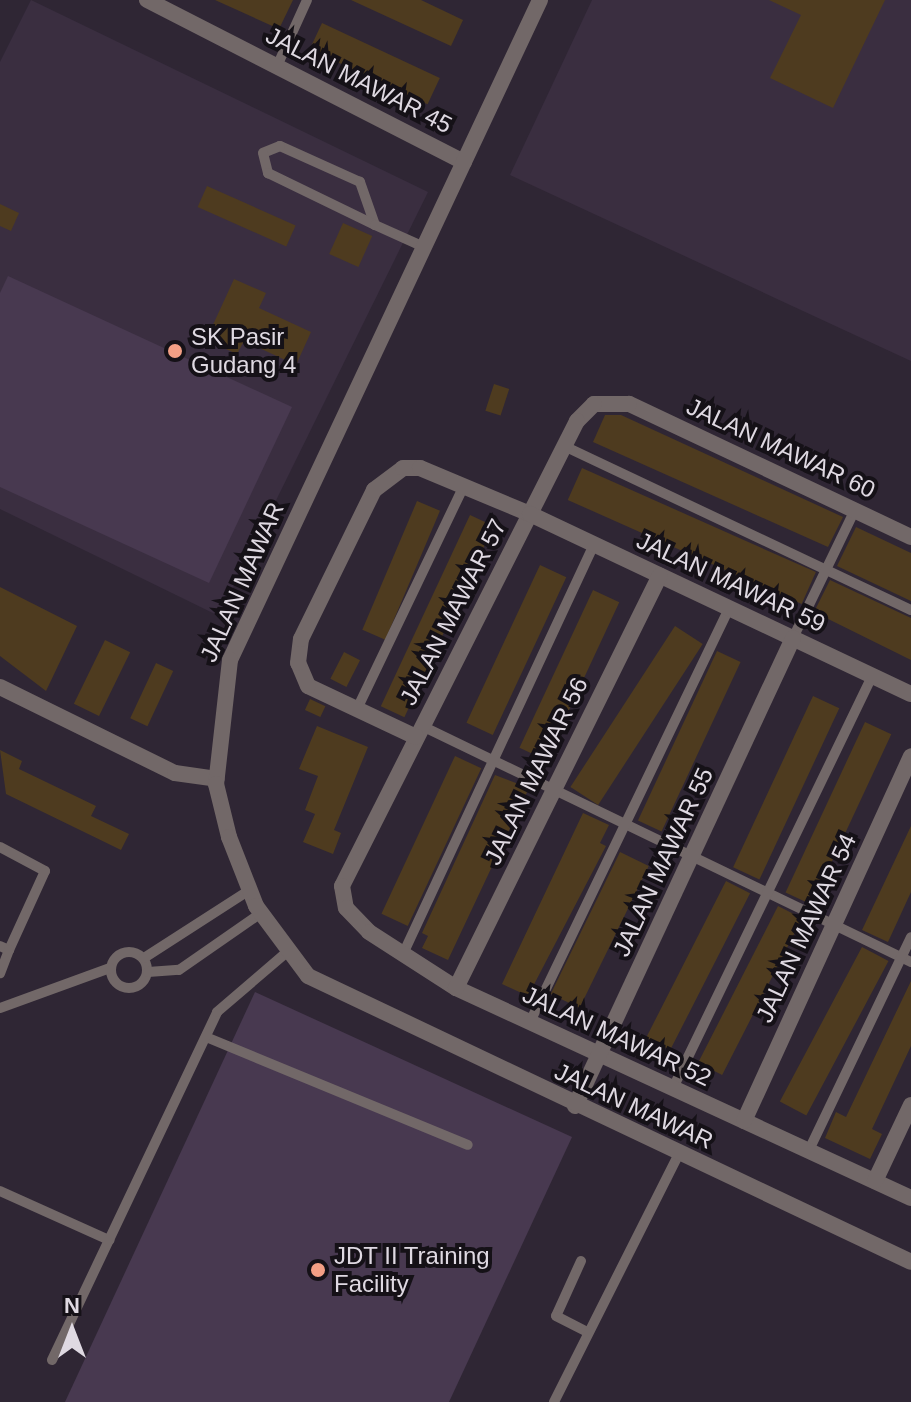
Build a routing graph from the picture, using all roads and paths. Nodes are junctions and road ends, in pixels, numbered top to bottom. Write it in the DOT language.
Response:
graph roads {
  1 [pos="147,0"];
  2 [pos="307,0"];
  3 [pos="540,0"];
  4 [pos="278,64"];
  5 [pos="464,162"];
  6 [pos="375,225"];
  7 [pos="424,247"];
  8 [pos="629,404"];
  9 [pos="564,446"];
  10 [pos="464,486"];
  11 [pos="855,510"];
  12 [pos="530,514"];
  13 [pos="911,537"];
  14 [pos="594,544"];
  15 [pos="826,570"];
  16 [pos="660,576"];
  17 [pos="729,608"];
  18 [pos="911,610"];
  19 [pos="793,638"];
  20 [pos="872,676"];
  21 [pos="0,687"];
  22 [pos="911,694"];
  23 [pos="357,709"];
  24 [pos="419,732"];
  25 [pos="911,756"];
  26 [pos="496,763"];
  27 [pos="217,779"];
  28 [pos="553,791"];
  29 [pos="625,824"];
  30 [pos="0,847"];
  31 [pos="692,855"];
  32 [pos="343,878"];
  33 [pos="248,891"];
  34 [pos="767,892"];
  35 [pos="261,913"];
  36 [pos="834,925"];
  37 [pos="911,937"];
  38 [pos="4,948"];
  39 [pos="287,952"];
  40 [pos="403,954"];
  41 [pos="144,958"];
  42 [pos="906,960"];
  43 [pos="110,968"];
  44 [pos="148,972"];
  45 [pos="0,973"];
  46 [pos="456,988"];
  47 [pos="0,1008"];
  48 [pos="530,1022"];
  49 [pos="206,1037"];
  50 [pos="599,1054"];
  51 [pos="673,1088"];
  52 [pos="911,1105"];
  53 [pos="575,1106"];
  54 [pos="744,1121"];
  55 [pos="907,1124"];
  56 [pos="468,1145"];
  57 [pos="809,1150"];
  58 [pos="679,1154"];
  59 [pos="875,1181"];
  60 [pos="0,1191"];
  61 [pos="911,1198"];
  62 [pos="109,1240"];
  63 [pos="581,1261"];
  64 [pos="911,1262"];
  65 [pos="588,1332"];
  66 [pos="52,1360"];
  67 [pos="554,1402"];
  1 -- 4 [label="street, JALAN MAWAR 45"];
  2 -- 4 [label="lane"];
  3 -- 5 [label="street, JALAN MAWAR"];
  4 -- 5 [label="street, JALAN MAWAR 45"];
  5 -- 7 [label="street, JALAN MAWAR"];
  6 -- 6 [label="lane"];
  6 -- 7 [label="lane"];
  7 -- 27 [label="street, JALAN MAWAR"];
  8 -- 9 [label="street, JALAN MAWAR 57"];
  8 -- 11 [label="street, JALAN MAWAR 60"];
  9 -- 12 [label="street, JALAN MAWAR 57"];
  9 -- 15 [label="lane"];
  10 -- 12 [label="street, JALAN MAWAR 59"];
  10 -- 23 [label="lane"];
  10 -- 23 [label="street, JALAN MAWAR 59"];
  11 -- 13 [label="street, JALAN MAWAR 60"];
  11 -- 15 [label="lane"];
  12 -- 14 [label="street, JALAN MAWAR 59"];
  12 -- 24 [label="street, JALAN MAWAR 57"];
  14 -- 16 [label="street, JALAN MAWAR 59"];
  14 -- 26 [label="lane"];
  15 -- 18 [label="lane"];
  15 -- 19 [label="lane"];
  16 -- 17 [label="street, JALAN MAWAR 59"];
  16 -- 28 [label="street, JALAN MAWAR 56"];
  17 -- 19 [label="street, JALAN MAWAR 59"];
  17 -- 29 [label="lane"];
  19 -- 20 [label="street, JALAN MAWAR 59"];
  19 -- 31 [label="street, JALAN MAWAR 55"];
  20 -- 22 [label="street, JALAN MAWAR 59"];
  20 -- 34 [label="lane"];
  21 -- 27 [label="street"];
  23 -- 24 [label="street, JALAN MAWAR 59"];
  24 -- 26 [label="lane"];
  24 -- 32 [label="street, JALAN MAWAR 57"];
  25 -- 36 [label="street, JALAN MAWAR 54"];
  26 -- 28 [label="lane"];
  26 -- 40 [label="lane"];
  27 -- 33 [label="street, JALAN MAWAR"];
  28 -- 29 [label="lane"];
  28 -- 46 [label="street, JALAN MAWAR 56"];
  29 -- 31 [label="lane"];
  29 -- 48 [label="lane"];
  30 -- 38 [label="lane"];
  31 -- 34 [label="lane"];
  31 -- 50 [label="street, JALAN MAWAR 55"];
  32 -- 40 [label="street, JALAN MAWAR 52"];
  33 -- 35 [label="street, JALAN MAWAR"];
  33 -- 41 [label="lane"];
  34 -- 36 [label="lane"];
  34 -- 51 [label="lane"];
  35 -- 39 [label="street, JALAN MAWAR"];
  35 -- 44 [label="lane"];
  36 -- 42 [label="lane"];
  36 -- 54 [label="street, JALAN MAWAR 54"];
  37 -- 42 [label="lane"];
  38 -- 45 [label="lane"];
  39 -- 49 [label="lane"];
  39 -- 53 [label="street, JALAN MAWAR"];
  40 -- 46 [label="street, JALAN MAWAR 52"];
  41 -- 43 [label="lane"];
  41 -- 44 [label="lane"];
  42 -- 57 [label="lane"];
  43 -- 44 [label="lane"];
  43 -- 47 [label="lane"];
  46 -- 48 [label="street, JALAN MAWAR 52"];
  48 -- 50 [label="street, JALAN MAWAR 52"];
  49 -- 56 [label="lane"];
  49 -- 62 [label="lane"];
  50 -- 51 [label="street, JALAN MAWAR 52"];
  50 -- 53 [label="street, JALAN MAWAR 55"];
  51 -- 54 [label="street, JALAN MAWAR 52"];
  52 -- 55 [label="street"];
  53 -- 58 [label="street, JALAN MAWAR"];
  54 -- 57 [label="street, JALAN MAWAR 52"];
  55 -- 59 [label="street"];
  57 -- 59 [label="street, JALAN MAWAR 52"];
  58 -- 64 [label="street, JALAN MAWAR"];
  58 -- 65 [label="lane"];
  59 -- 61 [label="street, JALAN MAWAR 52"];
  60 -- 62 [label="lane"];
  62 -- 66 [label="lane"];
  63 -- 65 [label="lane"];
  65 -- 67 [label="lane"];
}
